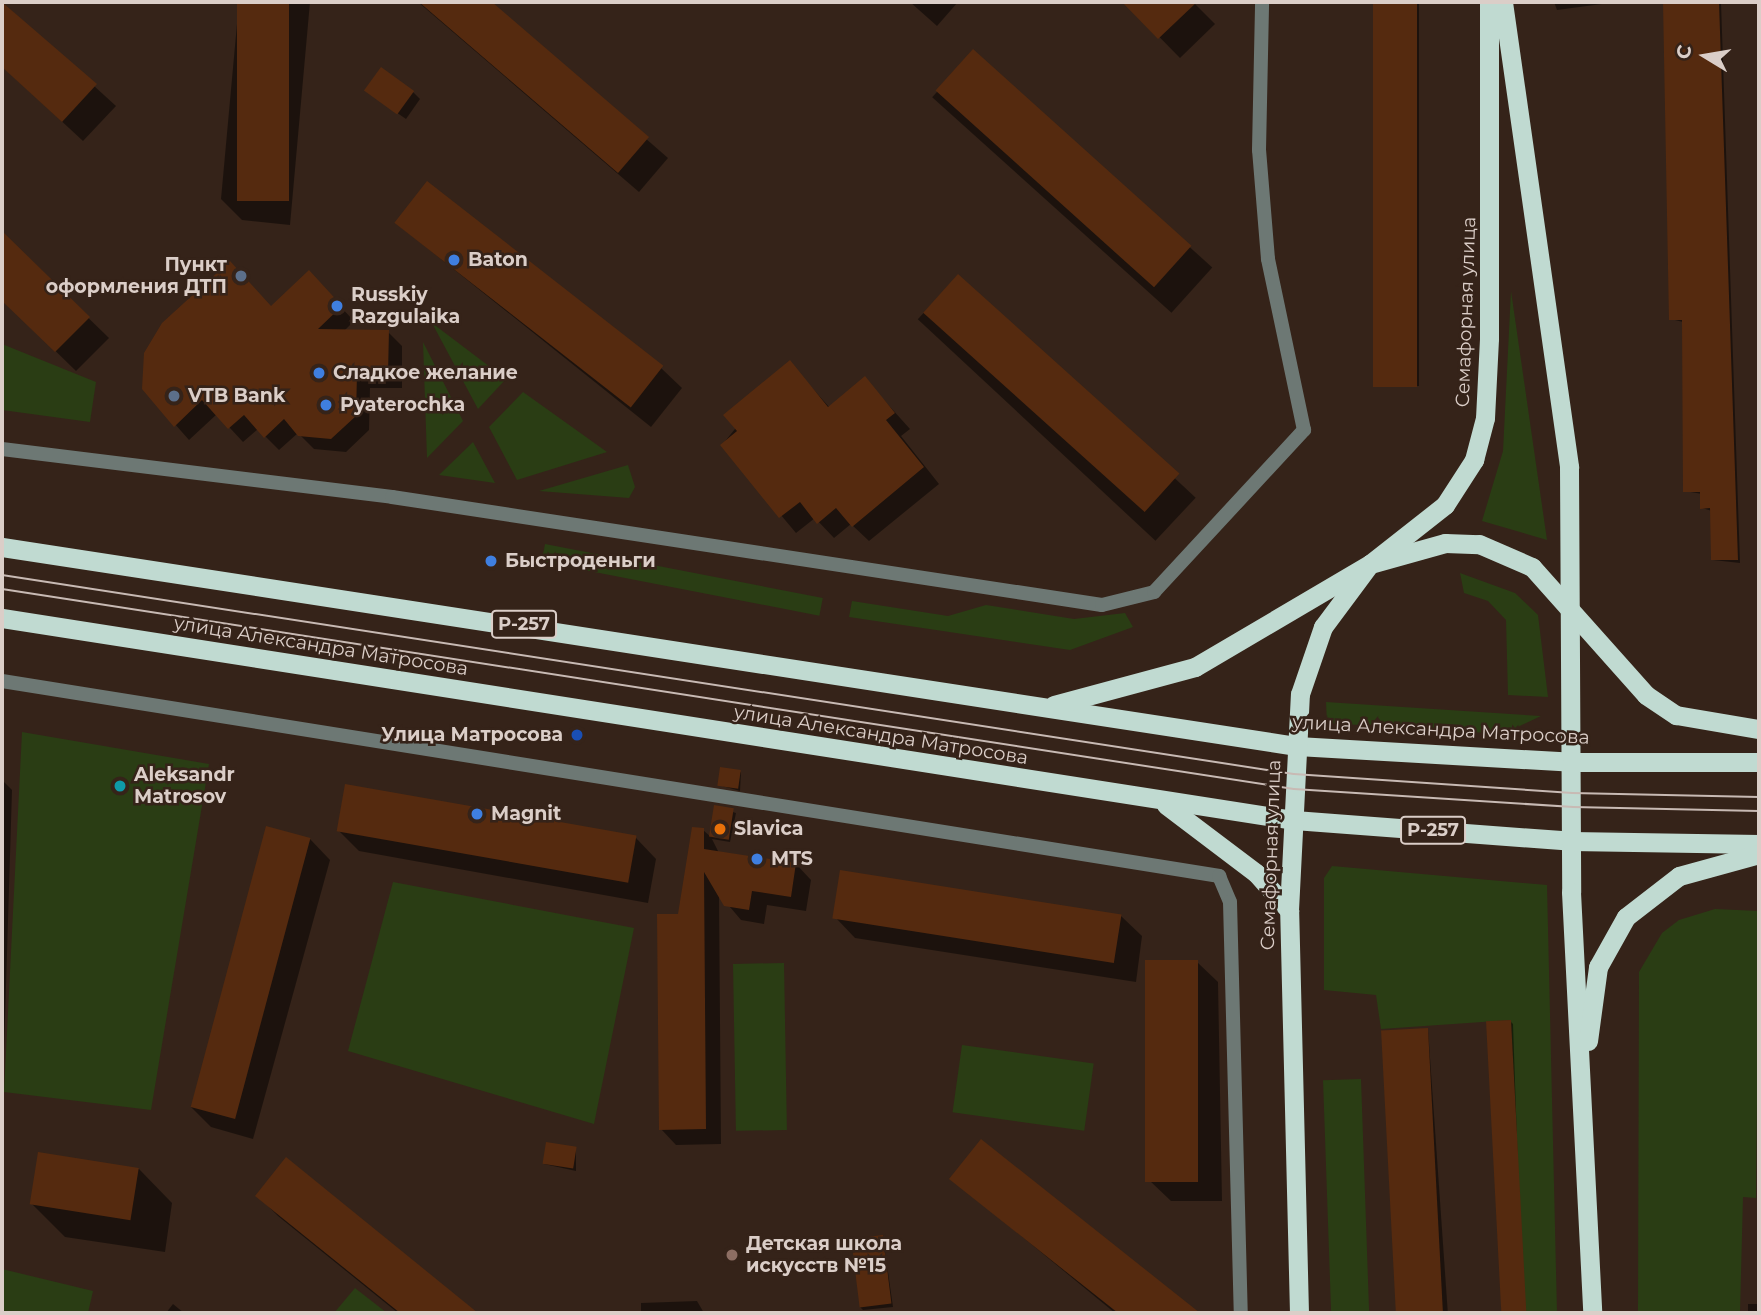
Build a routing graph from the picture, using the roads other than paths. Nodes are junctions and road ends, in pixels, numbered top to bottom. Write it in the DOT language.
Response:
graph roads {
  1 [pos="1262,2"];
  2 [pos="1489,2"];
  3 [pos="1503,2"];
  4 [pos="2,449"];
  5 [pos="2,547"];
  6 [pos="1370,564"];
  7 [pos="1572,607"];
  8 [pos="2,618"];
  9 [pos="2,681"];
  10 [pos="1045,707"];
  11 [pos="1759,729"];
  12 [pos="1297,746"];
  13 [pos="1572,762"];
  14 [pos="1759,762"];
  15 [pos="1162,802"];
  16 [pos="1294,820"];
  17 [pos="1571,841"];
  18 [pos="1759,844"];
  19 [pos="1759,854"];
  20 [pos="1289,909"];
  21 [pos="1581,1087"];
  22 [pos="1241,1313"];
  23 [pos="1299,1313"];
  24 [pos="1592,1313"];
  1 -- 4 [label="street"];
  2 -- 6 [label="highway, Семафорная улица"];
  3 -- 7 [label="highway"];
  5 -- 10 [label="highway, улица Александра Матросова / Р-257"];
  6 -- 7 [label="highway"];
  6 -- 10 [label="highway"];
  6 -- 12 [label="highway, Семафорная улица"];
  7 -- 11 [label="highway"];
  7 -- 13 [label="highway"];
  8 -- 15 [label="highway, улица Александра Матросова / Р-257"];
  9 -- 22 [label="street"];
  10 -- 12 [label="highway, улица Александра Матросова / Р-257"];
  12 -- 13 [label="highway, улица Александра Матросова / Р-257"];
  12 -- 16 [label="highway, Семафорная улица"];
  13 -- 14 [label="highway, улица Александра Матросова / Р-257"];
  13 -- 17 [label="highway"];
  15 -- 16 [label="highway, улица Александра Матросова / Р-257"];
  15 -- 20 [label="highway"];
  16 -- 17 [label="highway, улица Александра Матросова / Р-257"];
  16 -- 20 [label="highway, Семафорная улица"];
  17 -- 18 [label="highway, улица Александра Матросова / Р-257"];
  17 -- 21 [label="highway"];
  19 -- 21 [label="highway"];
  20 -- 23 [label="highway, Семафорная улица"];
  21 -- 24 [label="highway"];
}
